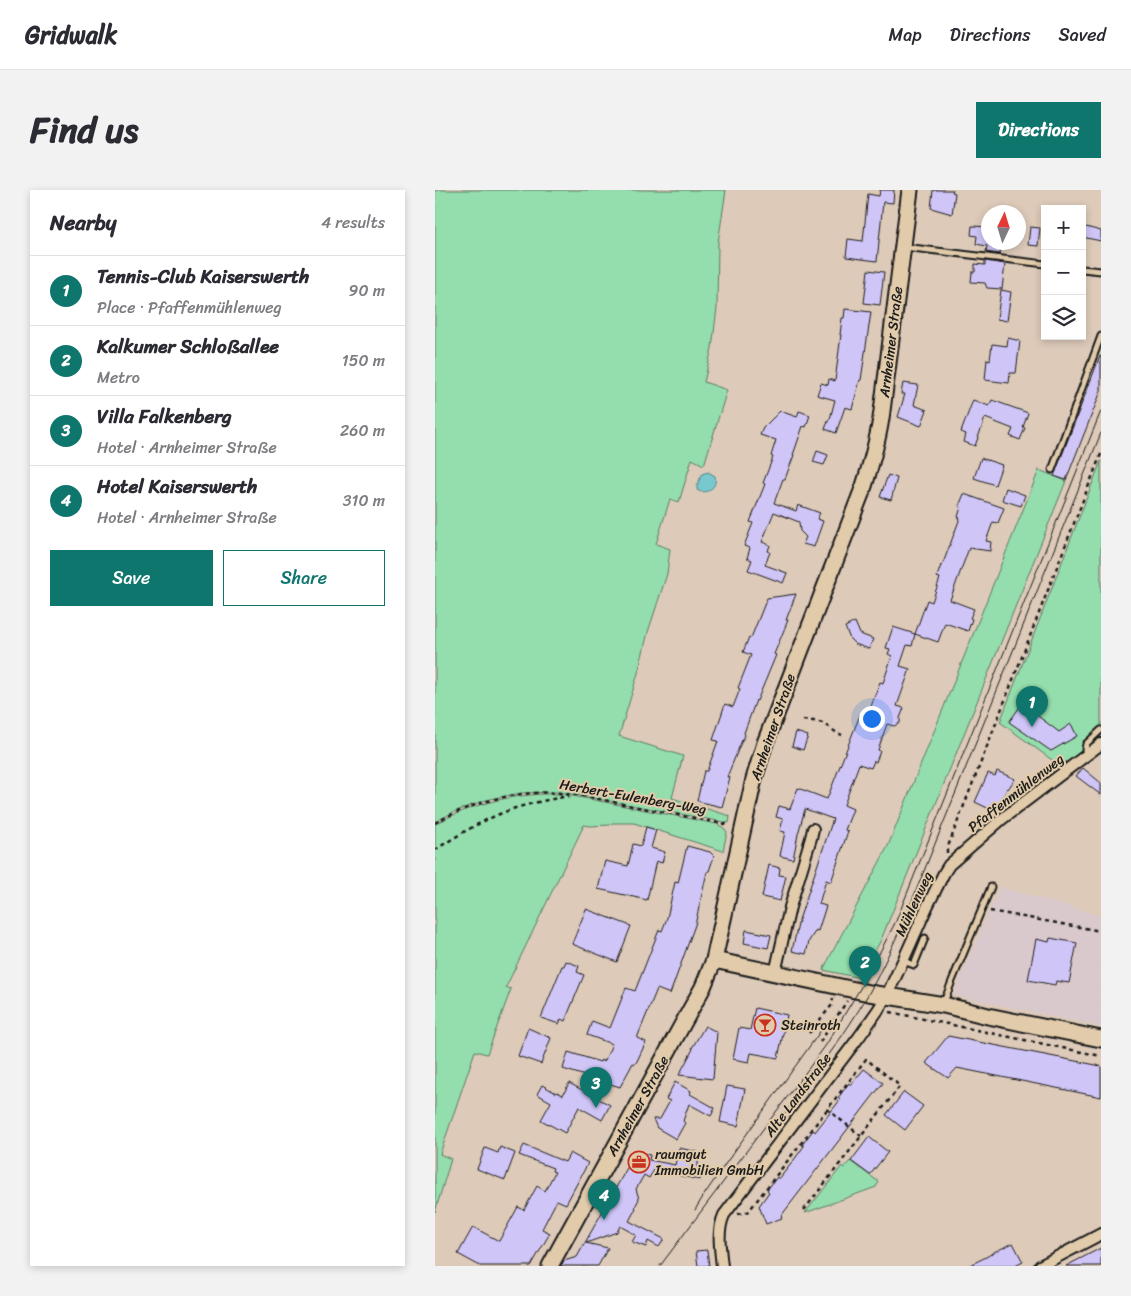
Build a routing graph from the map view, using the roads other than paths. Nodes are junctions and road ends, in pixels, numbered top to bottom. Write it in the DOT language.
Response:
graph roads {
  1 [pos="911,190"];
  2 [pos="904,247"];
  3 [pos="1041,264"];
  4 [pos="1086,269"];
  5 [pos="1101,271"];
  6 [pos="1101,336"];
  7 [pos="1052,470"];
  8 [pos="1101,730"];
  9 [pos="1101,744"];
  10 [pos="1087,755"];
  11 [pos="813,829"];
  12 [pos="949,864"];
  13 [pos="991,887"];
  14 [pos="925,938"];
  15 [pos="714,960"];
  16 [pos="903,961"];
  17 [pos="775,973"];
  18 [pos="887,995"];
  19 [pos="944,1005"];
  20 [pos="1101,1039"];
  21 [pos="1101,1234"];
  22 [pos="550,1266"];
  23 [pos="722,1266"];
  24 [pos="1039,1266"];
  1 -- 2 [label="main road, Arnheimer Straße"];
  2 -- 3 [label="lane"];
  2 -- 15 [label="main road, Arnheimer Straße"];
  4 -- 5 [label="lane"];
  6 -- 7 [label="lane"];
  8 -- 10 [label="lane"];
  9 -- 10 [label="street, Pfaffenmühlenweg"];
  10 -- 12 [label="street, Pfaffenmühlenweg"];
  11 -- 17 [label="street"];
  12 -- 16 [label="street, Mühlenweg"];
  13 -- 19 [label="lane"];
  14 -- 16 [label="lane"];
  15 -- 17 [label="main road"];
  15 -- 22 [label="main road, Arnheimer Straße"];
  16 -- 18 [label="street, Mühlenweg"];
  17 -- 18 [label="main road"];
  18 -- 19 [label="main road"];
  18 -- 23 [label="street, Alte Landstraße"];
  19 -- 20 [label="main road"];
  21 -- 24 [label="street"];
}
